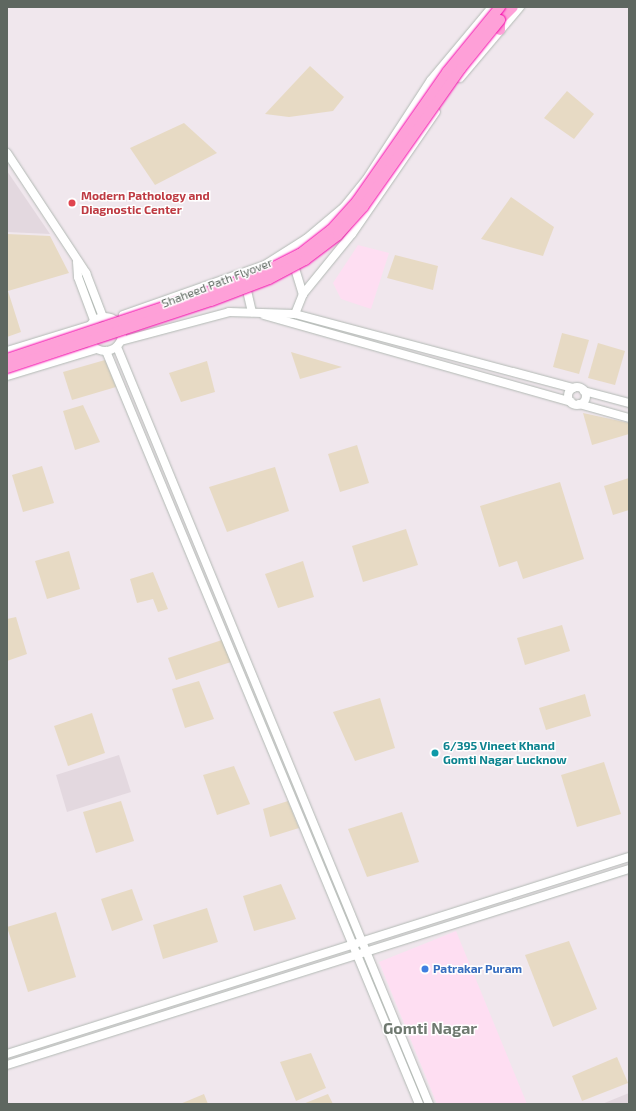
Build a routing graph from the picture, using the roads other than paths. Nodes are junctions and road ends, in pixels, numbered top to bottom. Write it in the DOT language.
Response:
graph roads {
  1 [pos="492,7"];
  2 [pos="500,7"];
  3 [pos="513,7"];
  4 [pos="520,7"];
  5 [pos="500,25"];
  6 [pos="7,153"];
  7 [pos="290,251"];
  8 [pos="77,262"];
  9 [pos="243,274"];
  10 [pos="303,294"];
  11 [pos="252,312"];
  12 [pos="295,314"];
  13 [pos="103,317"];
  14 [pos="113,319"];
  15 [pos="92,323"];
  16 [pos="119,344"];
  17 [pos="96,349"];
  18 [pos="7,351"];
  19 [pos="106,351"];
  20 [pos="7,358"];
  21 [pos="7,368"];
  22 [pos="7,376"];
  23 [pos="573,388"];
  24 [pos="584,391"];
  25 [pos="575,403"];
  26 [pos="629,403"];
  27 [pos="629,418"];
  28 [pos="629,857"];
  29 [pos="629,869"];
  30 [pos="363,942"];
  31 [pos="353,946"];
  32 [pos="367,953"];
  33 [pos="357,956"];
  34 [pos="7,1054"];
  35 [pos="7,1065"];
  36 [pos="419,1104"];
  37 [pos="429,1104"];
  1 -- 7 [label="street"];
  2 -- 20 [label="highway, Shaheed Path Flyover, bridge"];
  3 -- 5 [label="highway, Shaheed Path Flyover"];
  4 -- 5 [label="street, Shaheed Path Flyover"];
  5 -- 10 [label="street, Shaheed Path Flyover"];
  5 -- 21 [label="highway, Shaheed Path Flyover, bridge"];
  6 -- 8 [label="street"];
  7 -- 9 [label="street"];
  7 -- 10 [label="street"];
  8 -- 13 [label="street"];
  8 -- 15 [label="street"];
  9 -- 11 [label="street"];
  9 -- 14 [label="street"];
  10 -- 12 [label="street, Shaheed Path Flyover"];
  11 -- 12 [label="street"];
  11 -- 16 [label="street"];
  11 -- 25 [label="street"];
  12 -- 23 [label="street"];
  13 -- 14 [label="street"];
  13 -- 15 [label="street"];
  14 -- 16 [label="street"];
  15 -- 17 [label="street"];
  15 -- 18 [label="street"];
  16 -- 19 [label="street"];
  16 -- 30 [label="street"];
  17 -- 19 [label="street"];
  17 -- 22 [label="street"];
  19 -- 31 [label="street"];
  23 -- 24 [label="street"];
  23 -- 25 [label="street"];
  24 -- 25 [label="street"];
  24 -- 26 [label="street"];
  25 -- 27 [label="street"];
  28 -- 30 [label="street"];
  29 -- 32 [label="street"];
  30 -- 31 [label="street"];
  30 -- 32 [label="street"];
  31 -- 33 [label="street"];
  31 -- 34 [label="street"];
  32 -- 33 [label="street"];
  32 -- 37 [label="street"];
  33 -- 35 [label="street"];
  33 -- 36 [label="street"];
}
